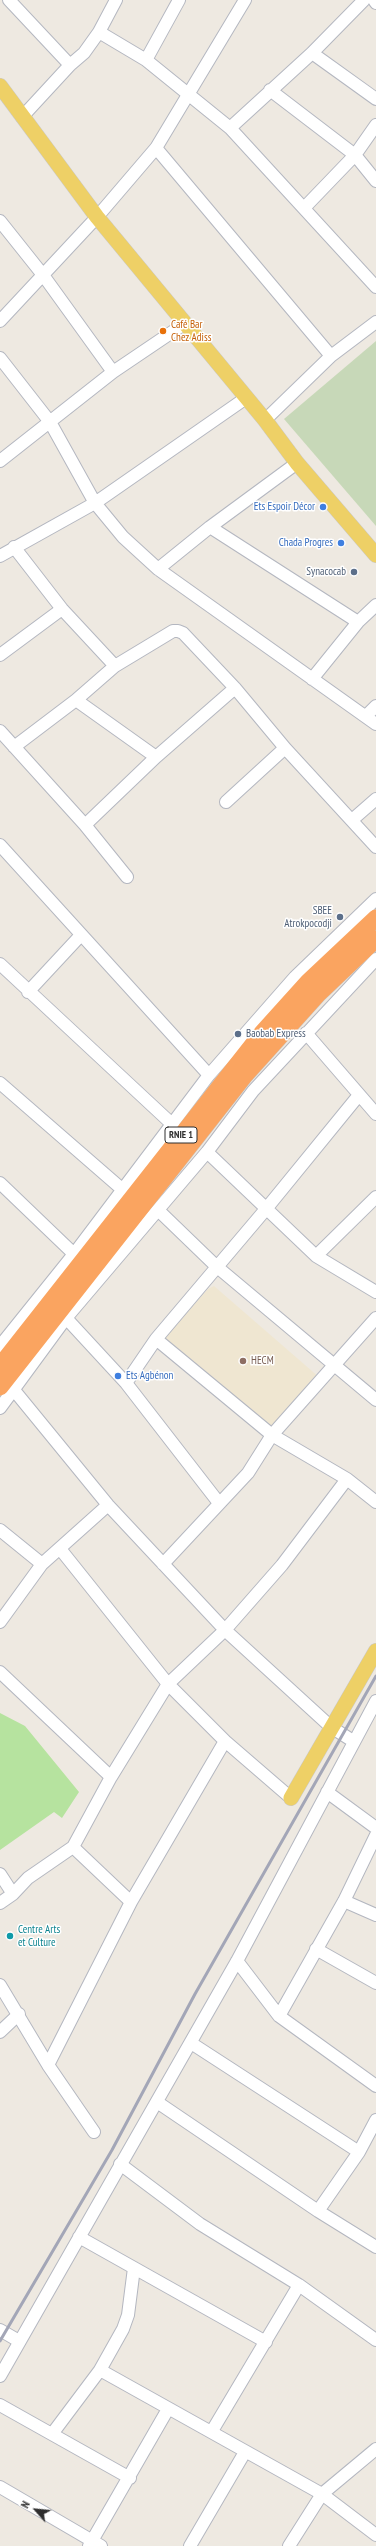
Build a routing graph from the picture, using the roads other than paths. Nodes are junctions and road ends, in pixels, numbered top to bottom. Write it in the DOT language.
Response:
graph roads {
  1 [pos="9,0"];
  2 [pos="116,0"];
  3 [pos="179,0"];
  4 [pos="245,0"];
  5 [pos="364,0"];
  6 [pos="374,0"];
  7 [pos="376,2"];
  8 [pos="99,32"];
  9 [pos="312,53"];
  10 [pos="146,60"];
  11 [pos="70,65"];
  12 [pos="0,86"];
  13 [pos="270,90"];
  14 [pos="188,95"];
  15 [pos="376,99"];
  16 [pos="22,117"];
  17 [pos="376,125"];
  18 [pos="230,128"];
  19 [pos="156,148"];
  20 [pos="355,155"];
  21 [pos="376,181"];
  22 [pos="305,207"];
  23 [pos="97,217"];
  24 [pos="0,221"];
  25 [pos="43,275"];
  26 [pos="376,287"];
  27 [pos="0,321"];
  28 [pos="376,322"];
  29 [pos="184,324"];
  30 [pos="331,356"];
  31 [pos="0,358"];
  32 [pos="113,372"];
  33 [pos="246,398"];
  34 [pos="265,420"];
  35 [pos="50,422"];
  36 [pos="0,461"];
  37 [pos="297,463"];
  38 [pos="95,503"];
  39 [pos="210,527"];
  40 [pos="14,547"];
  41 [pos="376,555"];
  42 [pos="0,556"];
  43 [pos="158,569"];
  44 [pos="376,605"];
  45 [pos="62,609"];
  46 [pos="358,622"];
  47 [pos="0,655"];
  48 [pos="115,666"];
  49 [pos="312,679"];
  50 [pos="234,688"];
  51 [pos="76,700"];
  52 [pos="376,706"];
  53 [pos="366,716"];
  54 [pos="376,724"];
  55 [pos="0,731"];
  56 [pos="14,747"];
  57 [pos="285,748"];
  58 [pos="156,757"];
  59 [pos="376,799"];
  60 [pos="226,802"];
  61 [pos="352,820"];
  62 [pos="85,825"];
  63 [pos="0,845"];
  64 [pos="376,847"];
  65 [pos="127,877"];
  66 [pos="376,899"];
  67 [pos="376,918"];
  68 [pos="81,935"];
  69 [pos="376,939"];
  70 [pos="0,964"];
  71 [pos="374,966"];
  72 [pos="28,992"];
  73 [pos="306,1033"];
  74 [pos="208,1075"];
  75 [pos="0,1083"];
  76 [pos="359,1094"];
  77 [pos="376,1114"];
  78 [pos="173,1125"];
  79 [pos="208,1152"];
  80 [pos="0,1183"];
  81 [pos="123,1190"];
  82 [pos="376,1198"];
  83 [pos="266,1209"];
  84 [pos="158,1210"];
  85 [pos="74,1254"];
  86 [pos="316,1256"];
  87 [pos="216,1266"];
  88 [pos="376,1292"];
  89 [pos="66,1318"];
  90 [pos="376,1318"];
  91 [pos="156,1339"];
  92 [pos="0,1346"];
  93 [pos="336,1366"];
  94 [pos="4,1379"];
  95 [pos="126,1383"];
  96 [pos="376,1400"];
  97 [pos="0,1408"];
  98 [pos="272,1435"];
  99 [pos="347,1479"];
  100 [pos="376,1502"];
  101 [pos="219,1503"];
  102 [pos="108,1504"];
  103 [pos="0,1530"];
  104 [pos="60,1550"];
  105 [pos="42,1564"];
  106 [pos="163,1564"];
  107 [pos="0,1622"];
  108 [pos="225,1630"];
  109 [pos="376,1651"];
  110 [pos="0,1672"];
  111 [pos="168,1684"];
  112 [pos="376,1701"];
  113 [pos="331,1727"];
  114 [pos="225,1741"];
  115 [pos="353,1741"];
  116 [pos="111,1777"];
  117 [pos="327,1792"];
  118 [pos="291,1798"];
  119 [pos="376,1828"];
  120 [pos="376,1834"];
  121 [pos="72,1847"];
  122 [pos="0,1874"];
  123 [pos="13,1894"];
  124 [pos="344,1901"];
  125 [pos="131,1902"];
  126 [pos="0,1903"];
  127 [pos="376,1915"];
  128 [pos="316,1949"];
  129 [pos="237,1961"];
  130 [pos="376,1983"];
  131 [pos="0,1985"];
  132 [pos="19,2014"];
  133 [pos="279,2016"];
  134 [pos="0,2032"];
  135 [pos="191,2043"];
  136 [pos="48,2065"];
  137 [pos="376,2086"];
  138 [pos="157,2102"];
  139 [pos="376,2120"];
  140 [pos="94,2132"];
  141 [pos="359,2152"];
  142 [pos="120,2164"];
  143 [pos="318,2211"];
  144 [pos="79,2237"];
  145 [pos="376,2247"];
  146 [pos="134,2268"];
  147 [pos="299,2285"];
  148 [pos="0,2330"];
  149 [pos="376,2340"];
  150 [pos="19,2342"];
  151 [pos="266,2342"];
  152 [pos="100,2370"];
  153 [pos="0,2376"];
  154 [pos="0,2405"];
  155 [pos="168,2409"];
  156 [pos="212,2431"];
  157 [pos="52,2434"];
  158 [pos="376,2449"];
  159 [pos="245,2452"];
  160 [pos="130,2478"];
  161 [pos="0,2487"];
  162 [pos="322,2494"];
  163 [pos="376,2535"];
  164 [pos="94,2544"];
  165 [pos="190,2546"];
  166 [pos="290,2546"];
  1 -- 11 [label="street"];
  2 -- 8 [label="street"];
  3 -- 10 [label="street"];
  4 -- 14 [label="street"];
  5 -- 9 [label="street"];
  6 -- 7 [label="street"];
  8 -- 10 [label="street"];
  8 -- 11 [label="street"];
  9 -- 13 [label="street"];
  9 -- 15 [label="street"];
  10 -- 14 [label="street"];
  11 -- 16 [label="street"];
  12 -- 16 [label="main road"];
  13 -- 18 [label="street"];
  13 -- 20 [label="street"];
  14 -- 18 [label="street"];
  14 -- 19 [label="street"];
  16 -- 23 [label="main road"];
  17 -- 20 [label="street"];
  18 -- 22 [label="street"];
  19 -- 23 [label="street"];
  19 -- 30 [label="street"];
  20 -- 21 [label="street"];
  20 -- 22 [label="street"];
  22 -- 26 [label="street"];
  23 -- 25 [label="street"];
  23 -- 29 [label="main road"];
  24 -- 25 [label="street"];
  25 -- 27 [label="street"];
  25 -- 32 [label="street"];
  28 -- 30 [label="street"];
  29 -- 32 [label="street"];
  29 -- 33 [label="main road"];
  30 -- 34 [label="street"];
  31 -- 35 [label="street"];
  32 -- 35 [label="street"];
  33 -- 34 [label="main road"];
  33 -- 38 [label="street"];
  34 -- 37 [label="main road"];
  35 -- 36 [label="street"];
  35 -- 38 [label="street"];
  37 -- 39 [label="street"];
  37 -- 41 [label="main road"];
  38 -- 40 [label="street"];
  38 -- 43 [label="street"];
  39 -- 43 [label="street"];
  39 -- 46 [label="street"];
  40 -- 42 [label="street"];
  40 -- 45 [label="street"];
  43 -- 49 [label="street"];
  44 -- 46 [label="street"];
  45 -- 47 [label="street"];
  45 -- 48 [label="street"];
  46 -- 49 [label="street"];
  48 -- 50 [label="street"];
  48 -- 51 [label="street"];
  49 -- 53 [label="street"];
  50 -- 57 [label="street"];
  50 -- 58 [label="street"];
  51 -- 56 [label="street"];
  51 -- 58 [label="street"];
  52 -- 53 [label="street"];
  53 -- 54 [label="street"];
  55 -- 56 [label="street"];
  56 -- 62 [label="street"];
  57 -- 60 [label="street"];
  57 -- 61 [label="street"];
  58 -- 62 [label="street"];
  59 -- 61 [label="street"];
  61 -- 64 [label="street"];
  62 -- 65 [label="street"];
  63 -- 68 [label="street"];
  66 -- 74 [label="street"];
  67 -- 94 [label="highway, RNIE 1"];
  68 -- 72 [label="street"];
  68 -- 74 [label="street"];
  69 -- 94 [label="highway, RNIE 1"];
  70 -- 72 [label="street"];
  71 -- 73 [label="street"];
  72 -- 78 [label="street"];
  73 -- 76 [label="street"];
  73 -- 79 [label="street"];
  74 -- 78 [label="street"];
  75 -- 81 [label="street"];
  76 -- 77 [label="street"];
  76 -- 83 [label="street"];
  78 -- 81 [label="street"];
  79 -- 83 [label="street"];
  79 -- 84 [label="street"];
  80 -- 85 [label="street"];
  81 -- 85 [label="street"];
  82 -- 86 [label="street"];
  83 -- 86 [label="street"];
  83 -- 87 [label="street"];
  84 -- 87 [label="street"];
  84 -- 89 [label="street"];
  85 -- 92 [label="street"];
  86 -- 88 [label="street"];
  87 -- 91 [label="street"];
  87 -- 93 [label="street"];
  89 -- 94 [label="street"];
  89 -- 95 [label="street"];
  90 -- 93 [label="street"];
  91 -- 95 [label="street"];
  91 -- 98 [label="street"];
  93 -- 96 [label="street"];
  93 -- 98 [label="street"];
  94 -- 97 [label="street"];
  94 -- 102 [label="street"];
  95 -- 101 [label="street"];
  98 -- 99 [label="street"];
  98 -- 101 [label="street"];
  99 -- 100 [label="street"];
  99 -- 108 [label="street"];
  101 -- 106 [label="street"];
  102 -- 104 [label="street"];
  102 -- 106 [label="street"];
  103 -- 105 [label="street"];
  104 -- 105 [label="street"];
  104 -- 111 [label="street"];
  105 -- 107 [label="street"];
  106 -- 108 [label="street"];
  108 -- 111 [label="street"];
  108 -- 113 [label="street"];
  109 -- 113 [label="main road"];
  110 -- 116 [label="street"];
  111 -- 114 [label="street"];
  111 -- 116 [label="street"];
  112 -- 115 [label="street"];
  113 -- 115 [label="street"];
  113 -- 118 [label="main road"];
  114 -- 118 [label="street"];
  114 -- 125 [label="street"];
  115 -- 117 [label="street"];
  116 -- 121 [label="street"];
  117 -- 119 [label="street"];
  117 -- 129 [label="street"];
  120 -- 124 [label="street"];
  121 -- 123 [label="street"];
  121 -- 125 [label="street"];
  122 -- 123 [label="street"];
  123 -- 126 [label="street"];
  124 -- 127 [label="street"];
  124 -- 128 [label="street"];
  125 -- 136 [label="street"];
  128 -- 130 [label="street"];
  128 -- 133 [label="street"];
  129 -- 133 [label="street"];
  129 -- 135 [label="street"];
  131 -- 132 [label="street"];
  132 -- 134 [label="street"];
  132 -- 136 [label="street"];
  133 -- 137 [label="street"];
  135 -- 138 [label="street"];
  135 -- 141 [label="street"];
  136 -- 140 [label="street"];
  138 -- 142 [label="street"];
  138 -- 143 [label="street"];
  139 -- 141 [label="street"];
  141 -- 143 [label="street"];
  142 -- 144 [label="street"];
  142 -- 147 [label="street"];
  143 -- 145 [label="street"];
  144 -- 146 [label="street"];
  144 -- 150 [label="street"];
  146 -- 151 [label="street"];
  146 -- 152 [label="street"];
  147 -- 149 [label="street"];
  147 -- 151 [label="street"];
  148 -- 150 [label="street"];
  150 -- 153 [label="street"];
  151 -- 156 [label="street"];
  152 -- 155 [label="street"];
  152 -- 157 [label="street"];
  154 -- 157 [label="street"];
  155 -- 156 [label="street"];
  155 -- 160 [label="street"];
  156 -- 159 [label="street"];
  157 -- 160 [label="street"];
  158 -- 162 [label="street"];
  159 -- 162 [label="street"];
  159 -- 165 [label="street"];
  160 -- 164 [label="street"];
  161 -- 164 [label="street"];
  162 -- 163 [label="street"];
  162 -- 166 [label="street"];
}
